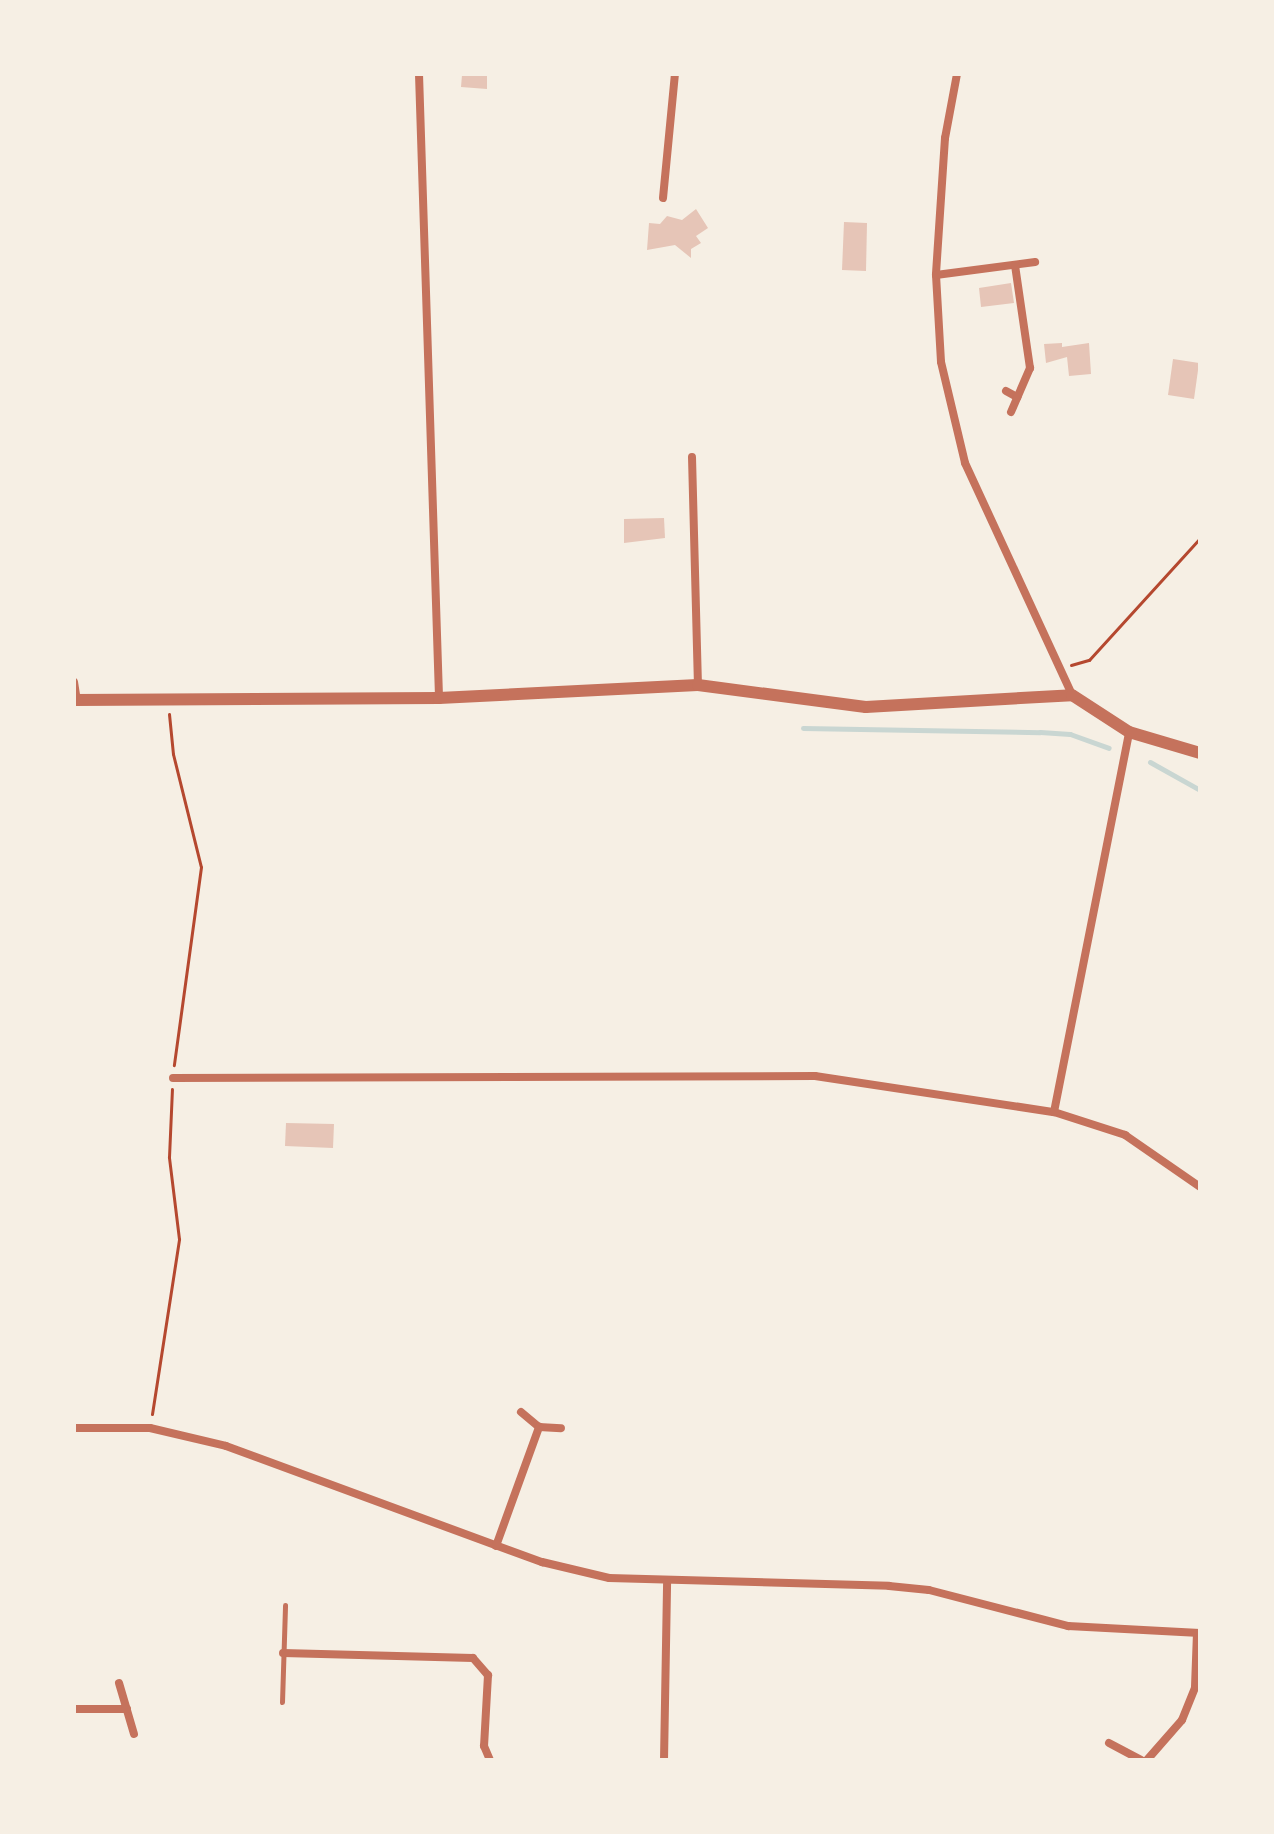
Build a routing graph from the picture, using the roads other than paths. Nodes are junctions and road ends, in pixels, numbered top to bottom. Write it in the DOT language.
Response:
graph roads {
  1 [pos="419,74"];
  2 [pos="675,74"];
  3 [pos="957,74"];
  4 [pos="663,198"];
  5 [pos="1035,262"];
  6 [pos="1015,265"];
  7 [pos="936,275"];
  8 [pos="1006,391"];
  9 [pos="1017,397"];
  10 [pos="1011,412"];
  11 [pos="692,457"];
  12 [pos="74,682"];
  13 [pos="698,685"];
  14 [pos="1072,695"];
  15 [pos="439,698"];
  16 [pos="75,700"];
  17 [pos="1129,732"];
  18 [pos="1200,753"];
  19 [pos="173,1078"];
  20 [pos="1054,1112"];
  21 [pos="1200,1187"];
  22 [pos="521,1412"];
  23 [pos="539,1427"];
  24 [pos="74,1428"];
  25 [pos="561,1428"];
  26 [pos="496,1546"];
  27 [pos="667,1582"];
  28 [pos="285,1605"];
  29 [pos="1199,1633"];
  30 [pos="283,1653"];
  31 [pos="119,1683"];
  32 [pos="282,1702"];
  33 [pos="74,1709"];
  34 [pos="127,1709"];
  35 [pos="134,1734"];
  36 [pos="1109,1743"];
  37 [pos="490,1760"];
  38 [pos="664,1760"];
  39 [pos="1141,1760"];
  40 [pos="1147,1760"];
  1 -- 15 [label="street"];
  2 -- 4 [label="street"];
  3 -- 7 [label="street"];
  5 -- 6 [label="street"];
  6 -- 7 [label="street"];
  6 -- 9 [label="street"];
  7 -- 14 [label="street"];
  8 -- 9 [label="street"];
  9 -- 10 [label="street"];
  11 -- 13 [label="street"];
  12 -- 16 [label="street"];
  13 -- 14 [label="street"];
  13 -- 15 [label="street"];
  14 -- 17 [label="street"];
  15 -- 16 [label="street"];
  17 -- 18 [label="street"];
  17 -- 20 [label="street"];
  19 -- 20 [label="street"];
  20 -- 21 [label="street"];
  22 -- 23 [label="street"];
  23 -- 25 [label="street"];
  23 -- 26 [label="street"];
  24 -- 26 [label="street"];
  26 -- 27 [label="street"];
  27 -- 29 [label="street"];
  27 -- 38 [label="street"];
  28 -- 30 [label="lane"];
  29 -- 40 [label="street"];
  30 -- 32 [label="lane"];
  30 -- 37 [label="street"];
  31 -- 34 [label="street"];
  33 -- 34 [label="street"];
  34 -- 35 [label="street"];
  36 -- 39 [label="street"];
}
